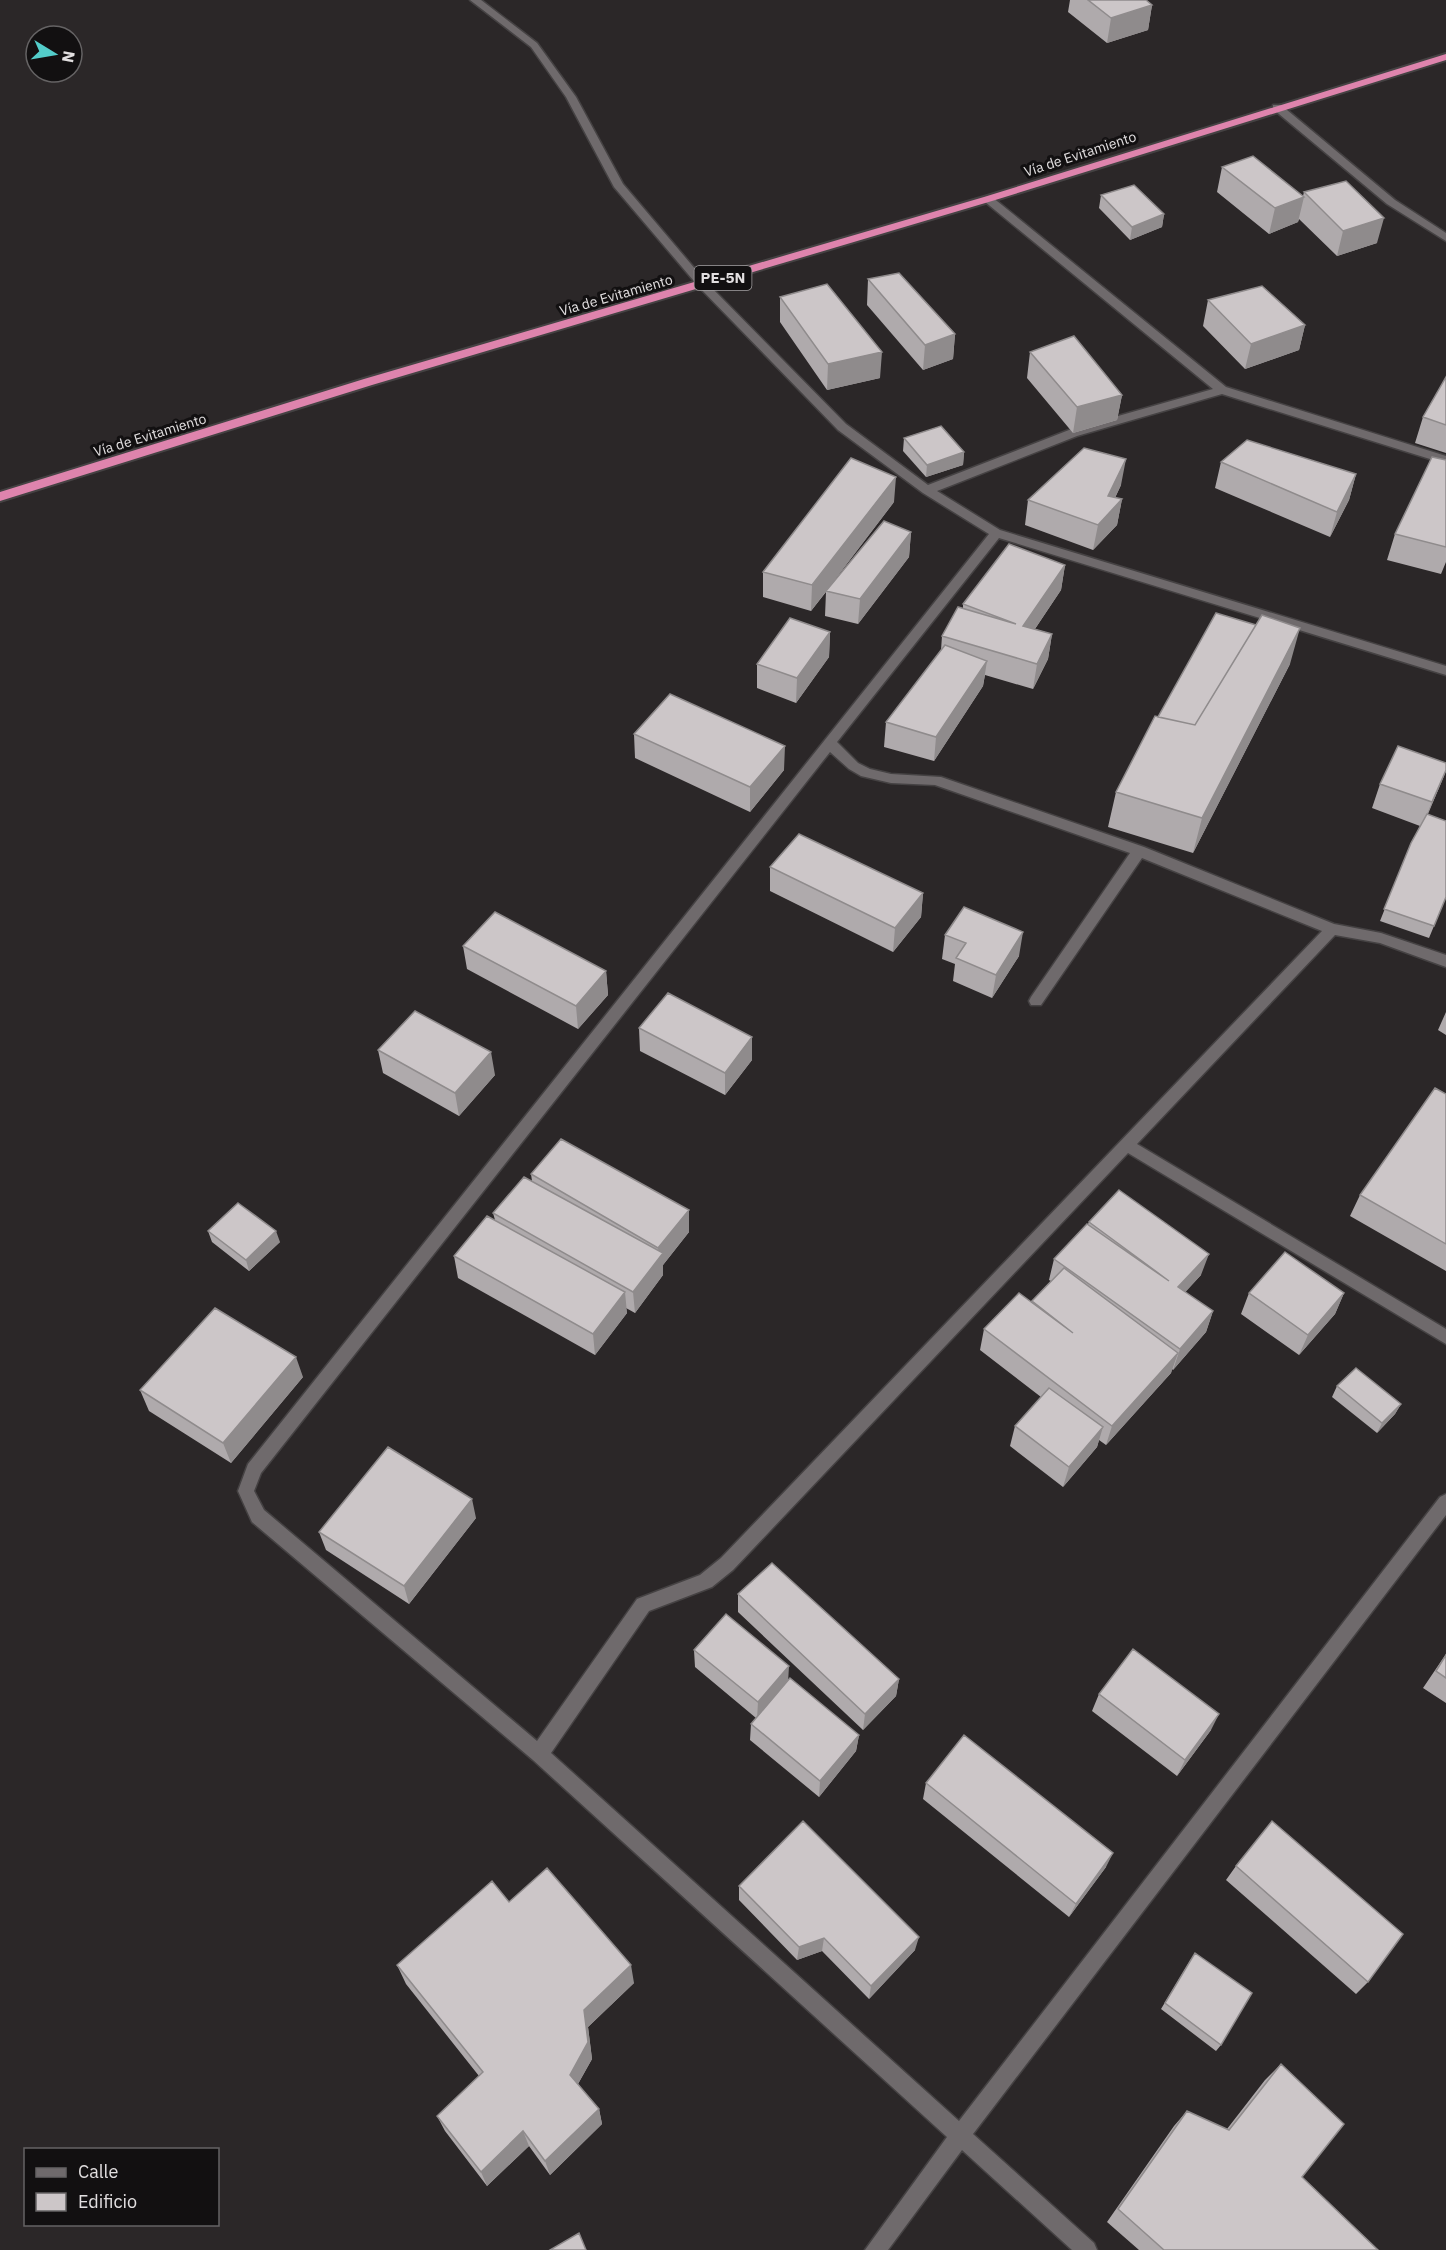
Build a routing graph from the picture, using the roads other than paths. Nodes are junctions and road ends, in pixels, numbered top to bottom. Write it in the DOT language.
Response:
graph roads {
  1 [pos="475,0"];
  2 [pos="1446,57"];
  3 [pos="1276,107"];
  4 [pos="988,199"];
  5 [pos="1446,238"];
  6 [pos="703,285"];
  7 [pos="1222,390"];
  8 [pos="1446,460"];
  9 [pos="927,490"];
  10 [pos="0,497"];
  11 [pos="996,533"];
  12 [pos="1446,671"];
  13 [pos="831,744"];
  14 [pos="1139,851"];
  15 [pos="1332,929"];
  16 [pos="1446,961"];
  17 [pos="1036,1001"];
  18 [pos="1127,1144"];
  19 [pos="1446,1337"];
  20 [pos="1446,1502"];
  21 [pos="539,1754"];
  22 [pos="961,2134"];
  23 [pos="875,2250"];
  24 [pos="1087,2250"];
  1 -- 6 [label="street"];
  2 -- 3 [label="highway, Vía de Evitamiento / PE-5N"];
  3 -- 4 [label="highway, Vía de Evitamiento / PE-5N"];
  3 -- 5 [label="street"];
  4 -- 6 [label="highway, Vía de Evitamiento / PE-5N"];
  4 -- 7 [label="street"];
  6 -- 9 [label="street"];
  6 -- 10 [label="highway, Vía de Evitamiento / PE-5N"];
  7 -- 8 [label="street"];
  7 -- 9 [label="street"];
  9 -- 11 [label="street"];
  11 -- 12 [label="street"];
  11 -- 13 [label="street"];
  13 -- 14 [label="street"];
  13 -- 21 [label="street"];
  14 -- 15 [label="street"];
  14 -- 17 [label="street"];
  15 -- 16 [label="street"];
  15 -- 18 [label="street"];
  18 -- 19 [label="street"];
  18 -- 21 [label="street"];
  20 -- 22 [label="street"];
  21 -- 22 [label="street"];
  22 -- 23 [label="street"];
  22 -- 24 [label="street"];
}
